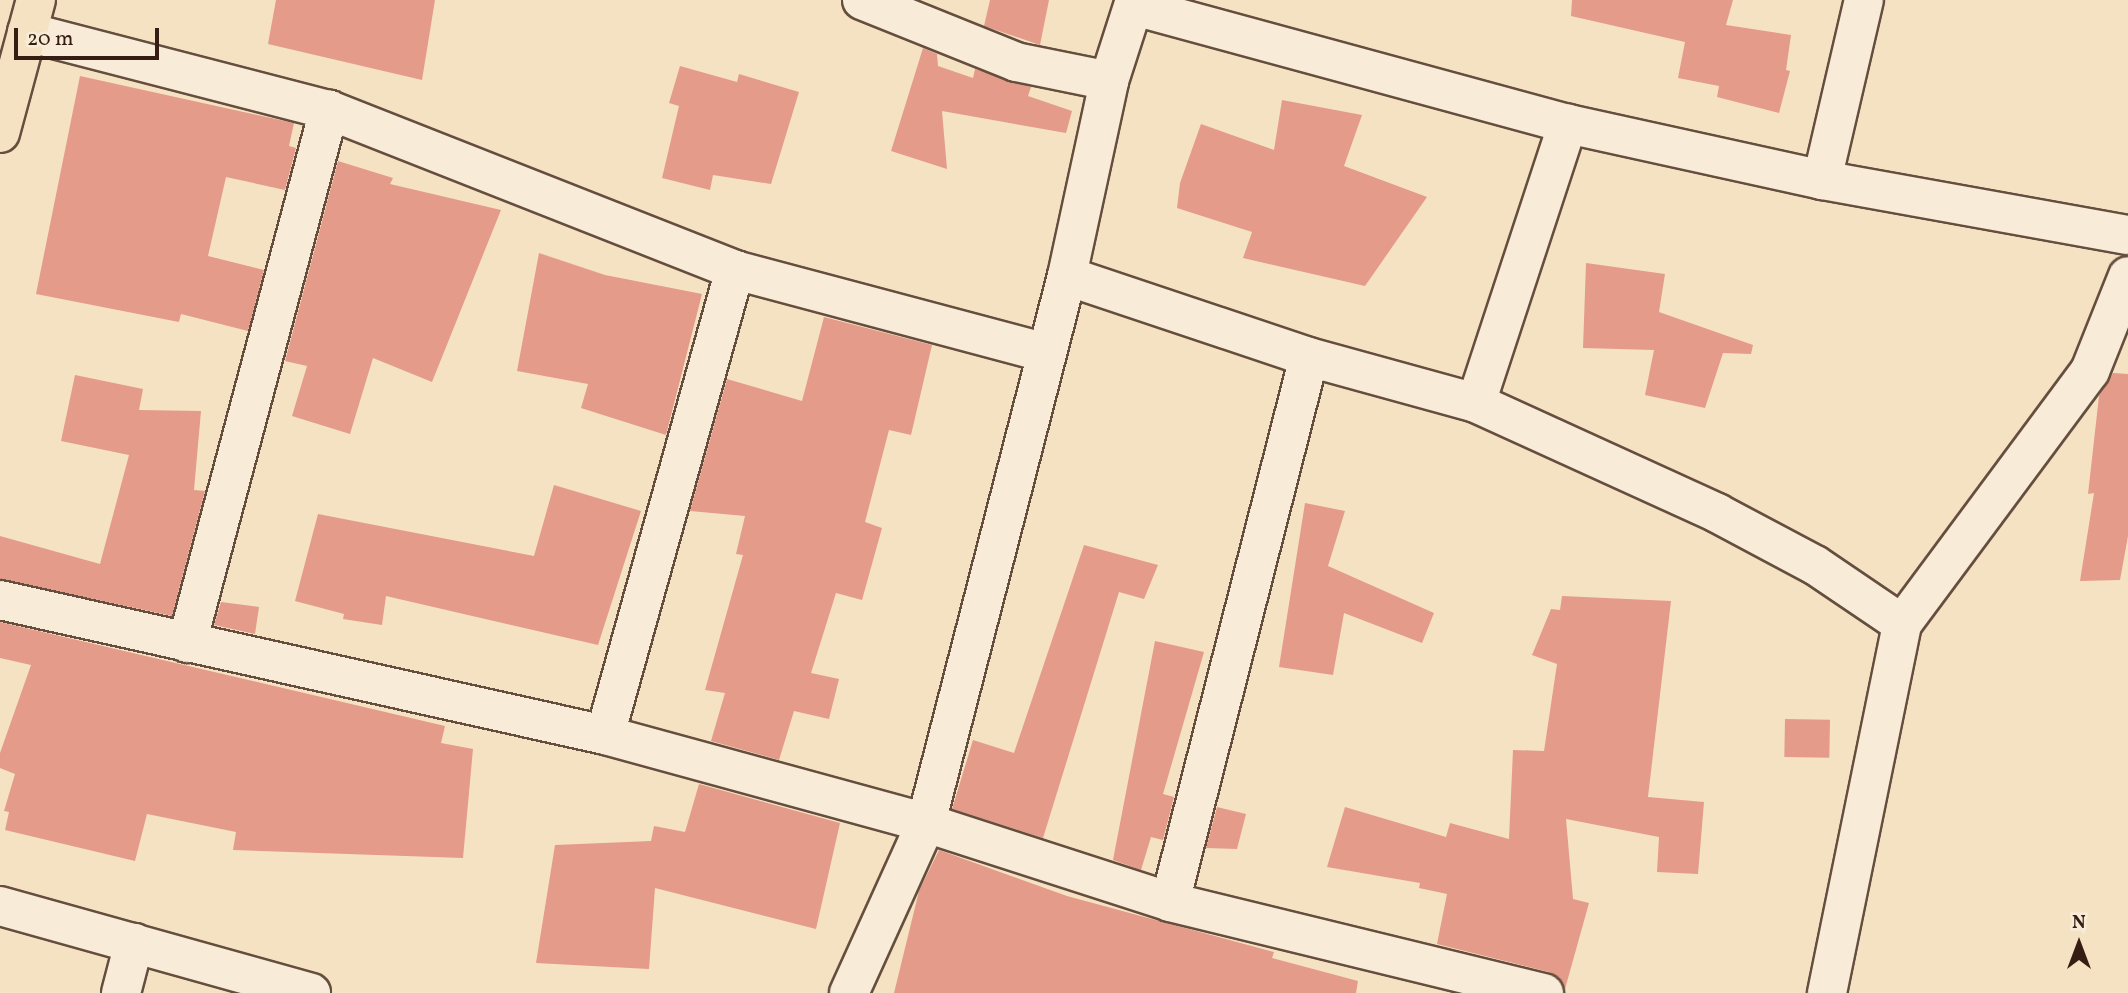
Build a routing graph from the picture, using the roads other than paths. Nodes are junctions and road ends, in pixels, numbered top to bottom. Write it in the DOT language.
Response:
graph roads {
  1 [pos="862,0"];
  2 [pos="1864,0"];
  3 [pos="1134,3"];
  4 [pos="31,16"];
  5 [pos="1109,81"];
  6 [pos="328,110"];
  7 [pos="1568,124"];
  8 [pos="0,134"];
  9 [pos="1822,180"];
  10 [pos="2128,235"];
  11 [pos="735,270"];
  12 [pos="1067,276"];
  13 [pos="2128,276"];
  14 [pos="1046,353"];
  15 [pos="1310,357"];
  16 [pos="1476,402"];
  17 [pos="0,600"];
  18 [pos="1902,624"];
  19 [pos="187,643"];
  20 [pos="605,735"];
  21 [pos="926,823"];
  22 [pos="1170,902"];
  23 [pos="0,906"];
  24 [pos="134,943"];
  25 [pos="121,993"];
  26 [pos="311,993"];
  27 [pos="849,993"];
  28 [pos="1544,993"];
  29 [pos="1827,993"];
  1 -- 5 [label="street"];
  2 -- 9 [label="street"];
  3 -- 5 [label="street"];
  3 -- 7 [label="street"];
  4 -- 6 [label="street"];
  4 -- 8 [label="main road"];
  5 -- 12 [label="street"];
  6 -- 11 [label="street"];
  6 -- 19 [label="street"];
  7 -- 9 [label="street"];
  7 -- 16 [label="street"];
  9 -- 10 [label="street"];
  11 -- 14 [label="street"];
  11 -- 20 [label="street"];
  12 -- 14 [label="street"];
  12 -- 15 [label="street"];
  13 -- 18 [label="street"];
  14 -- 21 [label="street"];
  15 -- 16 [label="street"];
  15 -- 22 [label="street"];
  16 -- 18 [label="street"];
  17 -- 19 [label="street"];
  18 -- 29 [label="street"];
  19 -- 20 [label="street"];
  20 -- 21 [label="street"];
  21 -- 22 [label="street"];
  21 -- 27 [label="street"];
  22 -- 28 [label="street"];
  23 -- 24 [label="street"];
  24 -- 25 [label="street"];
  24 -- 26 [label="street"];
}
